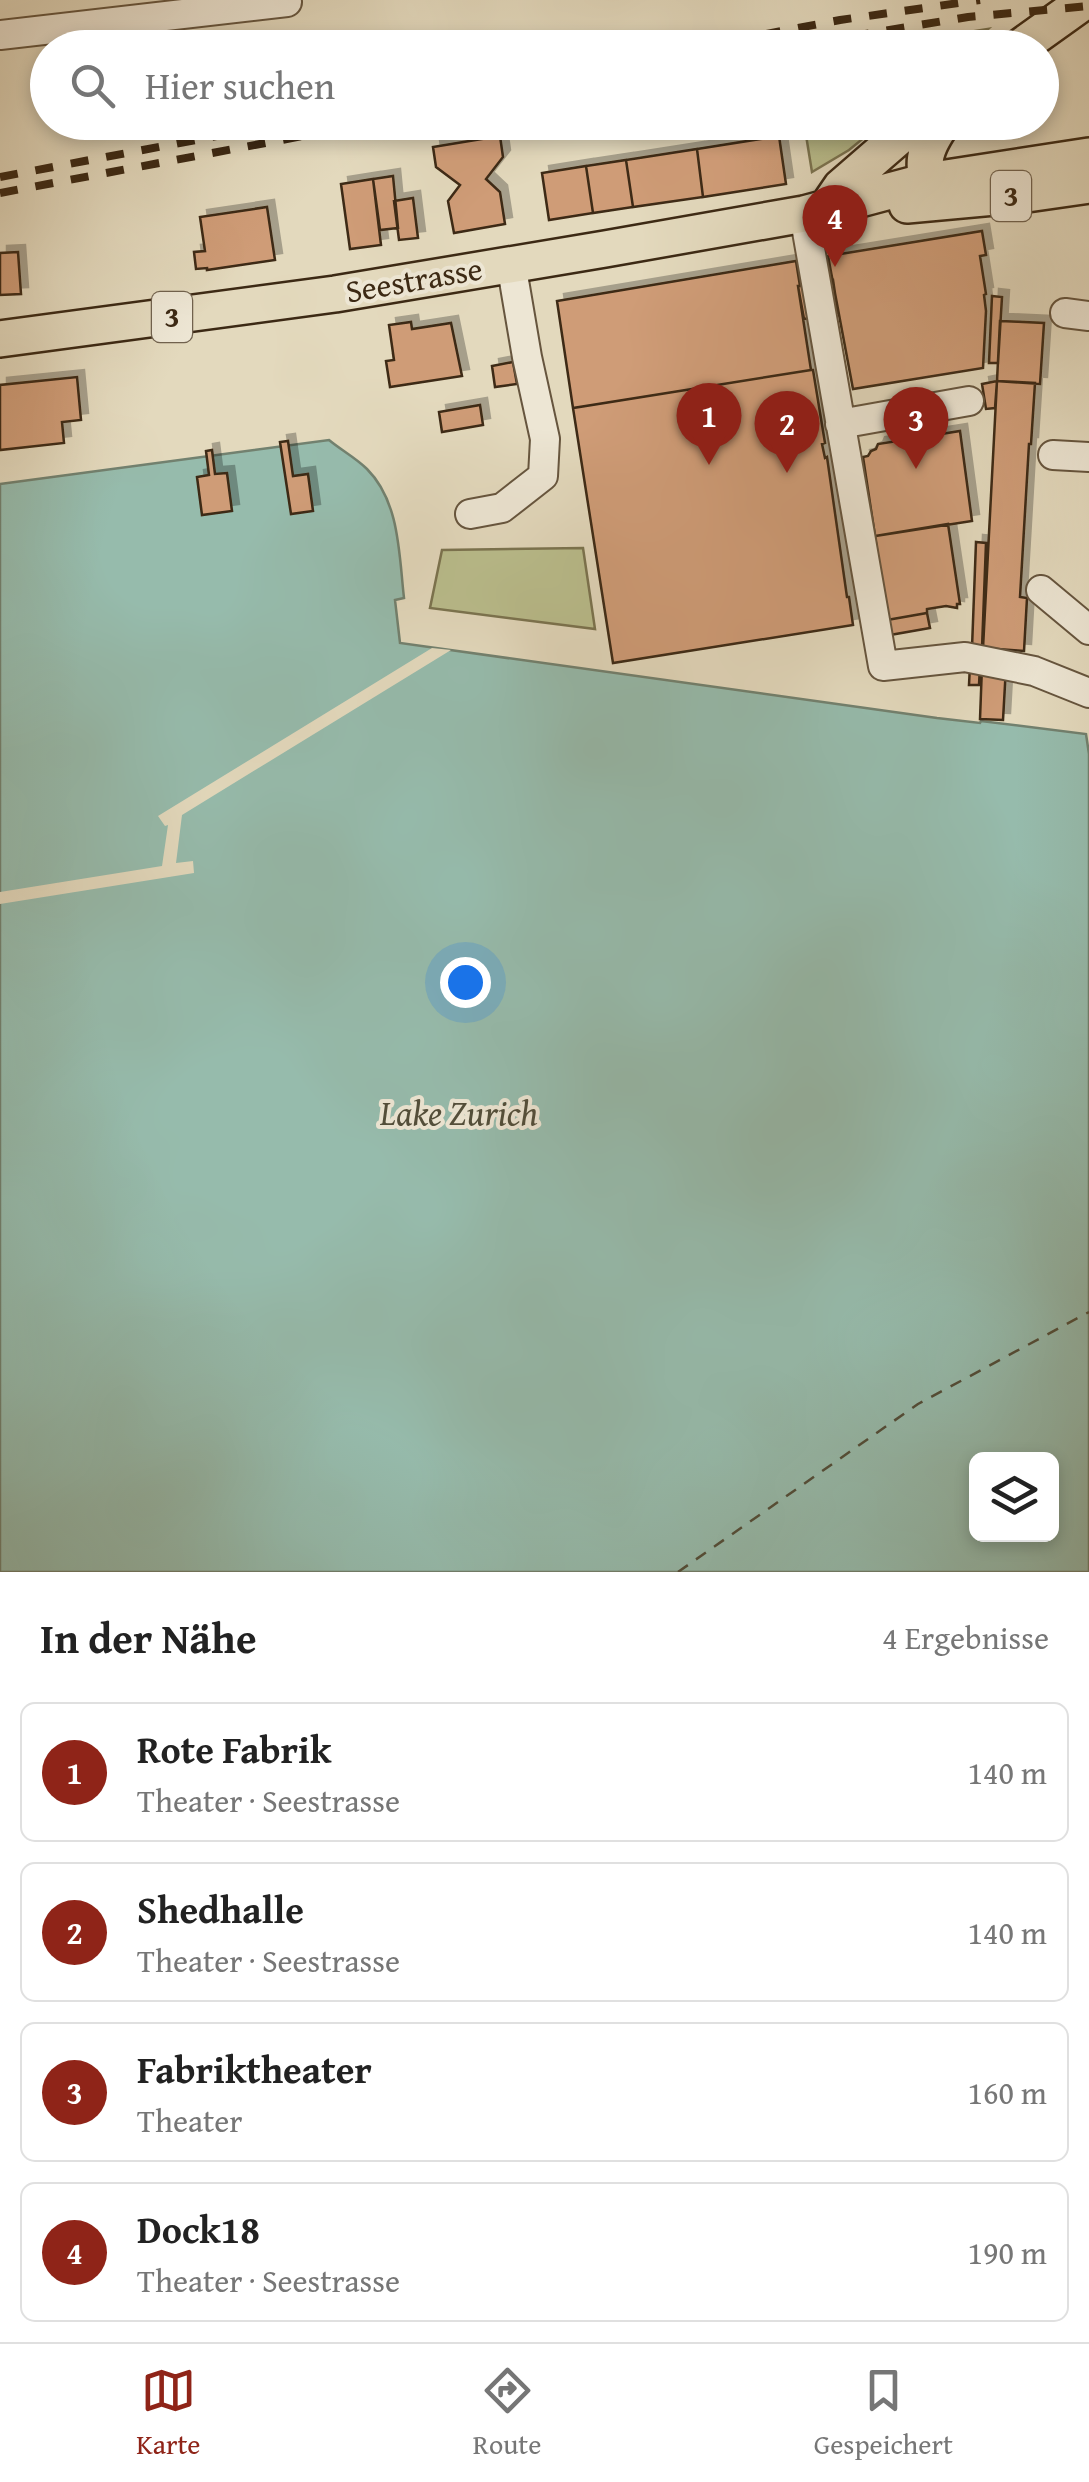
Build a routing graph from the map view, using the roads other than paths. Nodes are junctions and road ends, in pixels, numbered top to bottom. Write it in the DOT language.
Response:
graph roads {
  1 [pos="1086,0"];
  2 [pos="287,2"];
  3 [pos="51,30"];
  4 [pos="1044,30"];
  5 [pos="30,32"];
  6 [pos="0,36"];
  7 [pos="896,140"];
  8 [pos="933,140"];
  9 [pos="1089,156"];
  10 [pos="1089,185"];
  11 [pos="929,192"];
  12 [pos="815,211"];
  13 [pos="511,263"];
  14 [pos="0,339"];
  15 [pos="969,401"];
  16 [pos="840,424"];
  17 [pos="1053,454"];
  18 [pos="1089,457"];
  19 [pos="470,514"];
  20 [pos="1041,590"];
  21 [pos="1089,630"];
  22 [pos="1089,693"];
  1 -- 4 [label="main road"];
  2 -- 3 [label="street"];
  5 -- 6 [label="street"];
  7 -- 12 [label="main road"];
  8 -- 11 [label="main road"];
  9 -- 11 [label="main road, 3"];
  10 -- 11 [label="main road, 3"];
  11 -- 12 [label="main road, Seestrasse / 3"];
  12 -- 13 [label="main road, Seestrasse / 3"];
  12 -- 16 [label="street"];
  13 -- 14 [label="main road, Seestrasse / 3"];
  13 -- 19 [label="street"];
  15 -- 16 [label="street"];
  16 -- 22 [label="street"];
  17 -- 18 [label="street"];
  20 -- 21 [label="street"];
}
